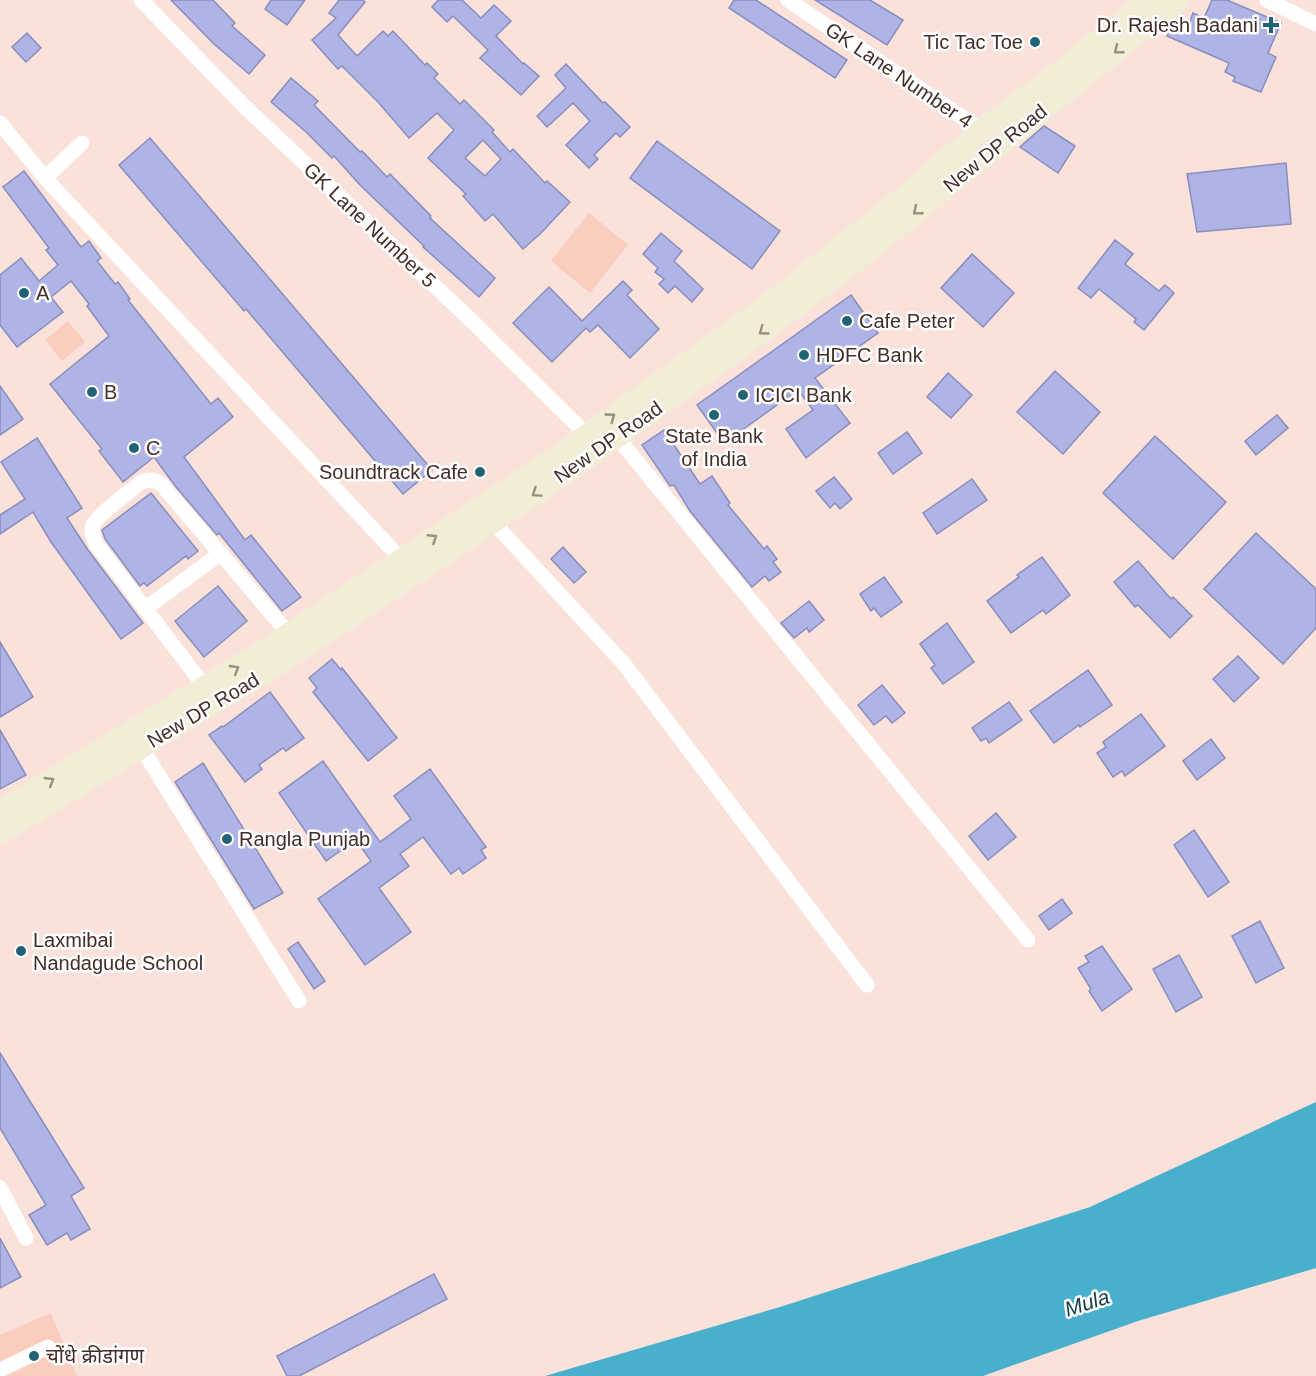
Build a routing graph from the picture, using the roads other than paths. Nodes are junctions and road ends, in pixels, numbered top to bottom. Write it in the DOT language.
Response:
graph roads {
  1 [pos="141,0"];
  2 [pos="788,0"];
  3 [pos="1149,0"];
  4 [pos="1180,0"];
  5 [pos="1267,0"];
  6 [pos="1316,24"];
  7 [pos="0,123"];
  8 [pos="981,130"];
  9 [pos="82,143"];
  10 [pos="45,178"];
  11 [pos="601,440"];
  12 [pos="493,522"];
  13 [pos="221,554"];
  14 [pos="401,559"];
  15 [pos="145,609"];
  16 [pos="289,634"];
  17 [pos="205,687"];
  18 [pos="141,747"];
  19 [pos="0,811"];
  20 [pos="0,833"];
  21 [pos="1028,940"];
  22 [pos="867,985"];
  23 [pos="299,1001"];
  24 [pos="0,1188"];
  25 [pos="26,1238"];
  26 [pos="48,1347"];
  27 [pos="0,1370"];
  1 -- 11 [label="street, GK Lane Number 5"];
  2 -- 8 [label="street, GK Lane Number 4"];
  3 -- 8 [label="main road, New DP Road"];
  4 -- 11 [label="main road, New DP Road, one-way"];
  5 -- 6 [label="street"];
  7 -- 10 [label="street"];
  11 -- 8 [label="main road, New DP Road, one-way"];
  9 -- 10 [label="street"];
  10 -- 14 [label="street"];
  11 -- 12 [label="main road, New DP Road, one-way"];
  14 -- 11 [label="main road, New DP Road, one-way"];
  11 -- 21 [label="street, GK Lane Number 5"];
  12 -- 18 [label="main road, New DP Road"];
  12 -- 22 [label="street"];
  13 -- 15 [label="street"];
  13 -- 15 [label="street"];
  13 -- 16 [label="street"];
  14 -- 16 [label="main road, New DP Road"];
  15 -- 17 [label="street"];
  17 -- 16 [label="main road, New DP Road, one-way"];
  19 -- 17 [label="main road, New DP Road, one-way"];
  18 -- 20 [label="main road, New DP Road"];
  18 -- 23 [label="street"];
  24 -- 25 [label="street"];
  26 -- 27 [label="street"];
}
